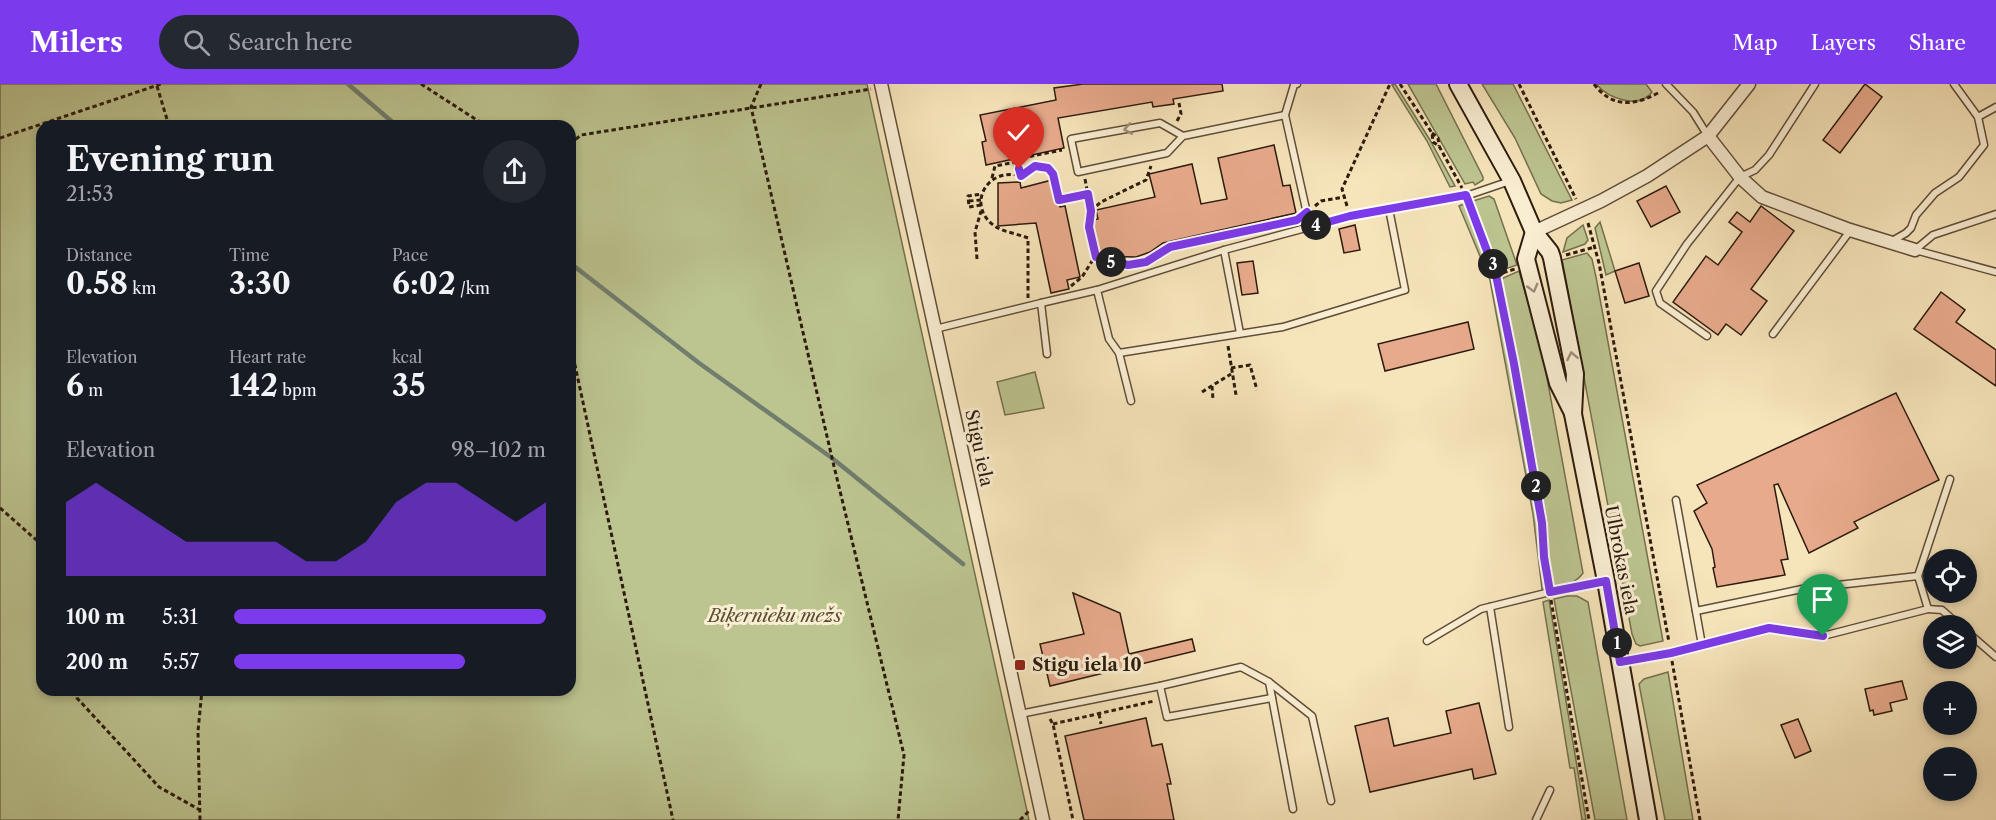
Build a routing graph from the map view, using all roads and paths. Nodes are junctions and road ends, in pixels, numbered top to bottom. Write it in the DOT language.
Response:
graph roads {
  1 [pos="158,84"];
  2 [pos="421,84"];
  3 [pos="761,84"];
  4 [pos="1297,84"];
  5 [pos="1390,84"];
  6 [pos="1400,84"];
  7 [pos="1458,84"];
  8 [pos="1519,84"];
  9 [pos="1594,84"];
  10 [pos="1666,84"];
  11 [pos="1749,84"];
  12 [pos="1815,84"];
  13 [pos="1954,84"];
  14 [pos="881,86"];
  15 [pos="1658,93"];
  16 [pos="751,107"];
  17 [pos="1996,107"];
  18 [pos="1285,115"];
  19 [pos="1978,117"];
  20 [pos="53,120"];
  21 [pos="167,120"];
  22 [pos="477,120"];
  23 [pos="36,126"];
  24 [pos="1183,136"];
  25 [pos="1708,136"];
  26 [pos="0,138"];
  27 [pos="576,139"];
  28 [pos="1073,148"];
  29 [pos="1016,162"];
  30 [pos="1083,171"];
  31 [pos="1021,176"];
  32 [pos="1740,177"];
  33 [pos="991,180"];
  34 [pos="1512,181"];
  35 [pos="982,194"];
  36 [pos="1088,194"];
  37 [pos="1466,195"];
  38 [pos="1344,197"];
  39 [pos="1576,199"];
  40 [pos="981,200"];
  41 [pos="969,201"];
  42 [pos="982,207"];
  43 [pos="1389,209"];
  44 [pos="1307,212"];
  45 [pos="1996,214"];
  46 [pos="1350,216"];
  47 [pos="1588,223"];
  48 [pos="1274,225"];
  49 [pos="1310,227"];
  50 [pos="1850,230"];
  51 [pos="1534,232"];
  52 [pos="1888,243"];
  53 [pos="1595,246"];
  54 [pos="1224,250"];
  55 [pos="1915,250"];
  56 [pos="1562,256"];
  57 [pos="1096,257"];
  58 [pos="976,259"];
  59 [pos="1518,268"];
  60 [pos="1996,272"];
  61 [pos="1496,275"];
  62 [pos="1097,290"];
  63 [pos="1072,295"];
  64 [pos="1041,303"];
  65 [pos="1028,306"];
  66 [pos="935,329"];
  67 [pos="1239,333"];
  68 [pos="1773,334"];
  69 [pos="1226,336"];
  70 [pos="1707,336"];
  71 [pos="1047,354"];
  72 [pos="1119,354"];
  73 [pos="1231,368"];
  74 [pos="1232,373"];
  75 [pos="576,377"];
  76 [pos="1212,386"];
  77 [pos="1257,390"];
  78 [pos="1202,392"];
  79 [pos="1236,395"];
  80 [pos="1213,400"];
  81 [pos="1131,401"];
  82 [pos="1573,414"];
  83 [pos="1950,480"];
  84 [pos="1676,500"];
  85 [pos="0,508"];
  86 [pos="36,539"];
  87 [pos="1918,576"];
  88 [pos="1606,581"];
  89 [pos="1550,592"];
  90 [pos="1490,607"];
  91 [pos="1928,609"];
  92 [pos="1696,611"];
  93 [pos="1948,615"];
  94 [pos="1427,641"];
  95 [pos="1977,641"];
  96 [pos="1702,645"];
  97 [pos="1671,653"];
  98 [pos="1996,657"];
  99 [pos="1620,662"];
  100 [pos="1269,682"];
  101 [pos="1160,686"];
  102 [pos="76,696"];
  103 [pos="201,696"];
  104 [pos="1272,698"];
  105 [pos="1163,699"];
  106 [pos="1045,710"];
  107 [pos="1099,714"];
  108 [pos="1020,715"];
  109 [pos="1053,724"];
  110 [pos="1101,724"];
  111 [pos="1509,727"];
  112 [pos="1550,790"];
  113 [pos="1331,801"];
  114 [pos="1293,808"];
  115 [pos="200,810"];
  116 [pos="200,820"];
  117 [pos="673,820"];
  118 [pos="898,820"];
  119 [pos="1043,820"];
  120 [pos="1073,820"];
  121 [pos="1536,820"];
  122 [pos="1589,820"];
  123 [pos="1648,820"];
  124 [pos="1700,820"];
  1 -- 20 [label="path"];
  1 -- 21 [label="path"];
  2 -- 22 [label="path"];
  3 -- 16 [label="path"];
  4 -- 18 [label="lane"];
  5 -- 38 [label="path"];
  6 -- 37 [label="path"];
  7 -- 34 [label="main road, Ulbrokas iela"];
  8 -- 39 [label="path"];
  9 -- 15 [label="path"];
  10 -- 25 [label="lane"];
  11 -- 25 [label="street"];
  12 -- 32 [label="lane"];
  13 -- 19 [label="lane"];
  14 -- 16 [label="path"];
  14 -- 66 [label="street, Stigu iela"];
  16 -- 27 [label="path"];
  16 -- 118 [label="path"];
  17 -- 19 [label="lane"];
  18 -- 24 [label="lane"];
  18 -- 44 [label="lane"];
  19 -- 52 [label="lane"];
  23 -- 26 [label="path"];
  24 -- 28 [label="lane, one-way"];
  24 -- 30 [label="lane"];
  25 -- 32 [label="street"];
  25 -- 51 [label="street"];
  28 -- 29 [label="path"];
  28 -- 30 [label="lane"];
  29 -- 31 [label="path"];
  29 -- 33 [label="path"];
  30 -- 36 [label="path"];
  31 -- 33 [label="path"];
  31 -- 36 [label="path"];
  32 -- 50 [label="street"];
  32 -- 70 [label="lane"];
  33 -- 35 [label="path"];
  34 -- 37 [label="lane"];
  34 -- 51 [label="main road, Ulbrokas iela"];
  35 -- 40 [label="path"];
  35 -- 41 [label="path"];
  36 -- 57 [label="path"];
  37 -- 43 [label="lane"];
  37 -- 61 [label="path"];
  38 -- 44 [label="path"];
  38 -- 46 [label="path"];
  40 -- 41 [label="path"];
  40 -- 42 [label="path"];
  41 -- 42 [label="path"];
  42 -- 58 [label="path"];
  42 -- 65 [label="path"];
  43 -- 46 [label="lane"];
  43 -- 67 [label="lane"];
  44 -- 49 [label="lane"];
  45 -- 55 [label="lane"];
  46 -- 49 [label="lane"];
  47 -- 53 [label="path"];
  48 -- 57 [label="path"];
  49 -- 54 [label="lane"];
  50 -- 52 [label="street"];
  50 -- 68 [label="lane"];
  82 -- 51 [label="main road, Ulbrokas iela, one-way"];
  51 -- 82 [label="main road, Ulbrokas iela, one-way"];
  52 -- 55 [label="street"];
  53 -- 56 [label="path"];
  53 -- 97 [label="path"];
  54 -- 62 [label="lane"];
  54 -- 67 [label="lane"];
  55 -- 60 [label="lane"];
  57 -- 63 [label="path"];
  59 -- 61 [label="path"];
  61 -- 89 [label="path"];
  62 -- 63 [label="lane"];
  62 -- 72 [label="lane"];
  63 -- 64 [label="lane"];
  64 -- 65 [label="lane"];
  64 -- 71 [label="lane"];
  65 -- 66 [label="lane"];
  66 -- 108 [label="street, Stigu iela"];
  67 -- 69 [label="lane"];
  69 -- 72 [label="lane"];
  69 -- 73 [label="path"];
  72 -- 81 [label="lane"];
  73 -- 74 [label="path"];
  73 -- 77 [label="path"];
  74 -- 76 [label="path"];
  74 -- 79 [label="path"];
  75 -- 117 [label="path"];
  76 -- 78 [label="path"];
  76 -- 80 [label="path"];
  82 -- 88 [label="main road, Ulbrokas iela"];
  83 -- 87 [label="lane"];
  84 -- 92 [label="lane"];
  85 -- 86 [label="path"];
  87 -- 91 [label="lane"];
  87 -- 92 [label="lane"];
  88 -- 89 [label="lane"];
  88 -- 99 [label="main road, Ulbrokas iela"];
  89 -- 90 [label="lane"];
  89 -- 122 [label="path"];
  90 -- 94 [label="lane"];
  90 -- 111 [label="lane"];
  91 -- 93 [label="lane"];
  91 -- 96 [label="lane"];
  92 -- 96 [label="lane"];
  95 -- 98 [label="lane"];
  96 -- 97 [label="lane"];
  97 -- 99 [label="lane"];
  97 -- 124 [label="path"];
  99 -- 123 [label="main road, Ulbrokas iela"];
  100 -- 101 [label="lane"];
  100 -- 104 [label="lane"];
  100 -- 113 [label="lane"];
  101 -- 105 [label="lane"];
  101 -- 106 [label="lane"];
  102 -- 115 [label="path"];
  103 -- 115 [label="path"];
  104 -- 105 [label="lane"];
  104 -- 114 [label="lane"];
  105 -- 107 [label="path"];
  106 -- 108 [label="lane"];
  106 -- 109 [label="path"];
  107 -- 109 [label="path"];
  107 -- 110 [label="path"];
  108 -- 119 [label="street, Stigu iela"];
  109 -- 120 [label="path"];
  112 -- 121 [label="lane"];
  115 -- 116 [label="path"];
}
